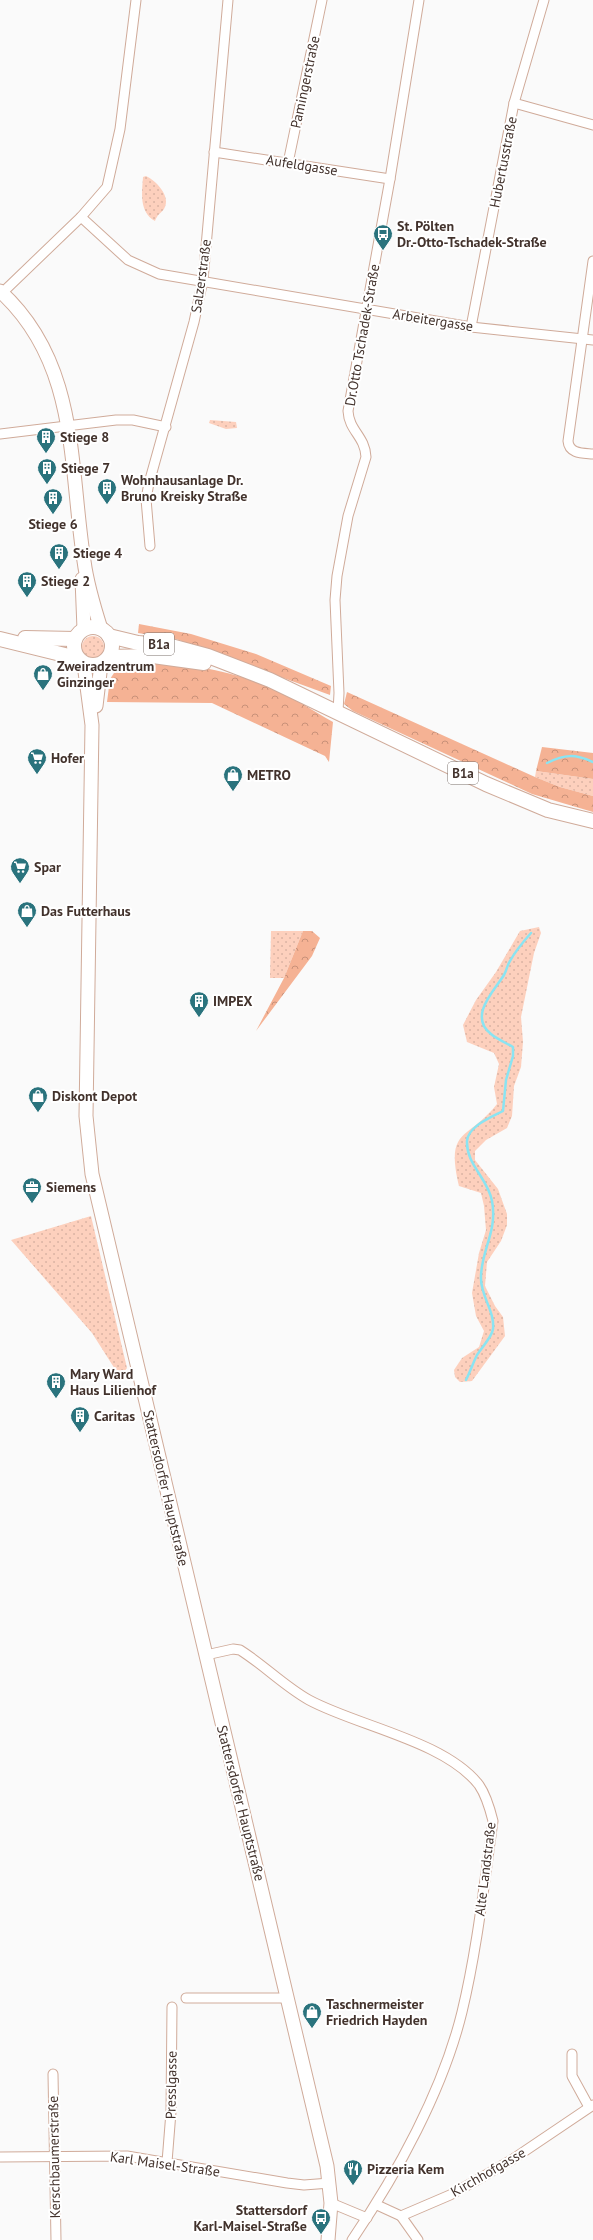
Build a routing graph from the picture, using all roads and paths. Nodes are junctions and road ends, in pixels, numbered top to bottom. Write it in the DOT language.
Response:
graph roads {
  1 [pos="136,0"];
  2 [pos="228,0"];
  3 [pos="322,0"];
  4 [pos="419,0"];
  5 [pos="544,0"];
  6 [pos="514,103"];
  7 [pos="593,125"];
  8 [pos="214,152"];
  9 [pos="288,163"];
  10 [pos="390,179"];
  11 [pos="81,217"];
  12 [pos="593,261"];
  13 [pos="203,280"];
  14 [pos="1,292"];
  15 [pos="366,310"];
  16 [pos="471,327"];
  17 [pos="581,339"];
  18 [pos="593,340"];
  19 [pos="69,426"];
  20 [pos="166,426"];
  21 [pos="0,434"];
  22 [pos="593,454"];
  23 [pos="150,546"];
  24 [pos="84,563"];
  25 [pos="105,632"];
  26 [pos="79,634"];
  27 [pos="0,638"];
  28 [pos="207,660"];
  29 [pos="80,661"];
  30 [pos="105,661"];
  31 [pos="338,712"];
  32 [pos="92,725"];
  33 [pos="593,821"];
  34 [pos="206,1655"];
  35 [pos="186,1998"];
  36 [pos="288,1998"];
  37 [pos="172,2008"];
  38 [pos="572,2054"];
  39 [pos="53,2074"];
  40 [pos="591,2106"];
  41 [pos="54,2156"];
  42 [pos="0,2157"];
  43 [pos="168,2162"];
  44 [pos="330,2183"];
  45 [pos="331,2203"];
  46 [pos="377,2205"];
  47 [pos="402,2216"];
  48 [pos="367,2218"];
  49 [pos="56,2240"];
  50 [pos="328,2240"];
  51 [pos="352,2240"];
  52 [pos="418,2240"];
  1 -- 11 [label="street"];
  2 -- 8 [label="street, Salzerstraße"];
  3 -- 9 [label="street, Pamingerstraße"];
  4 -- 10 [label="street, Dr.Otto Tschadek-Straße"];
  5 -- 6 [label="street, Hubertusstraße"];
  6 -- 7 [label="street"];
  6 -- 16 [label="street, Hubertusstraße"];
  8 -- 9 [label="street, Aufeldgasse"];
  8 -- 13 [label="street, Salzerstraße"];
  9 -- 10 [label="street, Aufeldgasse"];
  10 -- 15 [label="street, Dr.Otto Tschadek-Straße"];
  11 -- 13 [label="street, Arbeitergasse"];
  11 -- 14 [label="street"];
  12 -- 17 [label="street"];
  13 -- 15 [label="street, Arbeitergasse"];
  13 -- 20 [label="street, Salzerstraße"];
  14 -- 19 [label="main road"];
  15 -- 16 [label="street, Arbeitergasse"];
  15 -- 31 [label="street, Dr.Otto Tschadek-Straße"];
  16 -- 17 [label="street, Arbeitergasse"];
  17 -- 18 [label="street, Arbeitergasse"];
  17 -- 22 [label="street"];
  19 -- 20 [label="street"];
  19 -- 21 [label="street"];
  19 -- 24 [label="main road"];
  20 -- 23 [label="street, Salzerstraße"];
  24 -- 25 [label="main road"];
  24 -- 26 [label="main road"];
  25 -- 26 [label="main road, B1a"];
  25 -- 28 [label="main road, B1a"];
  25 -- 30 [label="main road"];
  26 -- 27 [label="main road, B1a"];
  26 -- 29 [label="main road"];
  27 -- 29 [label="main road, B1a"];
  28 -- 30 [label="main road, B1a"];
  28 -- 31 [label="main road, B1a"];
  29 -- 30 [label="main road, B1a"];
  29 -- 32 [label="main road, Stattersdorfer Hauptstraße"];
  30 -- 32 [label="main road, Stattersdorfer Hauptstraße"];
  31 -- 33 [label="main road, B1a"];
  32 -- 34 [label="main road, Stattersdorfer Hauptstraße"];
  34 -- 36 [label="main road, Stattersdorfer Hauptstraße"];
  34 -- 46 [label="street, Alte Landstraße"];
  35 -- 36 [label="street"];
  36 -- 44 [label="main road, Stattersdorfer Hauptstraße"];
  37 -- 43 [label="street, Presslgasse"];
  38 -- 40 [label="street"];
  39 -- 41 [label="street, Kerschbaumerstraße"];
  40 -- 47 [label="street, Kirchhofgasse"];
  41 -- 42 [label="street, Karl Maisel-Straße"];
  41 -- 43 [label="street, Karl Maisel-Straße"];
  41 -- 49 [label="street, Kerschbaumerstraße"];
  43 -- 44 [label="street, Karl Maisel-Straße"];
  44 -- 45 [label="main road, Stattersdorfer Hauptstraße"];
  45 -- 48 [label="street"];
  45 -- 50 [label="main road, Stattersdorfer Hauptstraße"];
  46 -- 47 [label="street"];
  46 -- 48 [label="street, Alte Landstraße"];
  47 -- 52 [label="street"];
  48 -- 51 [label="street, Alte Landstraße"];
}
